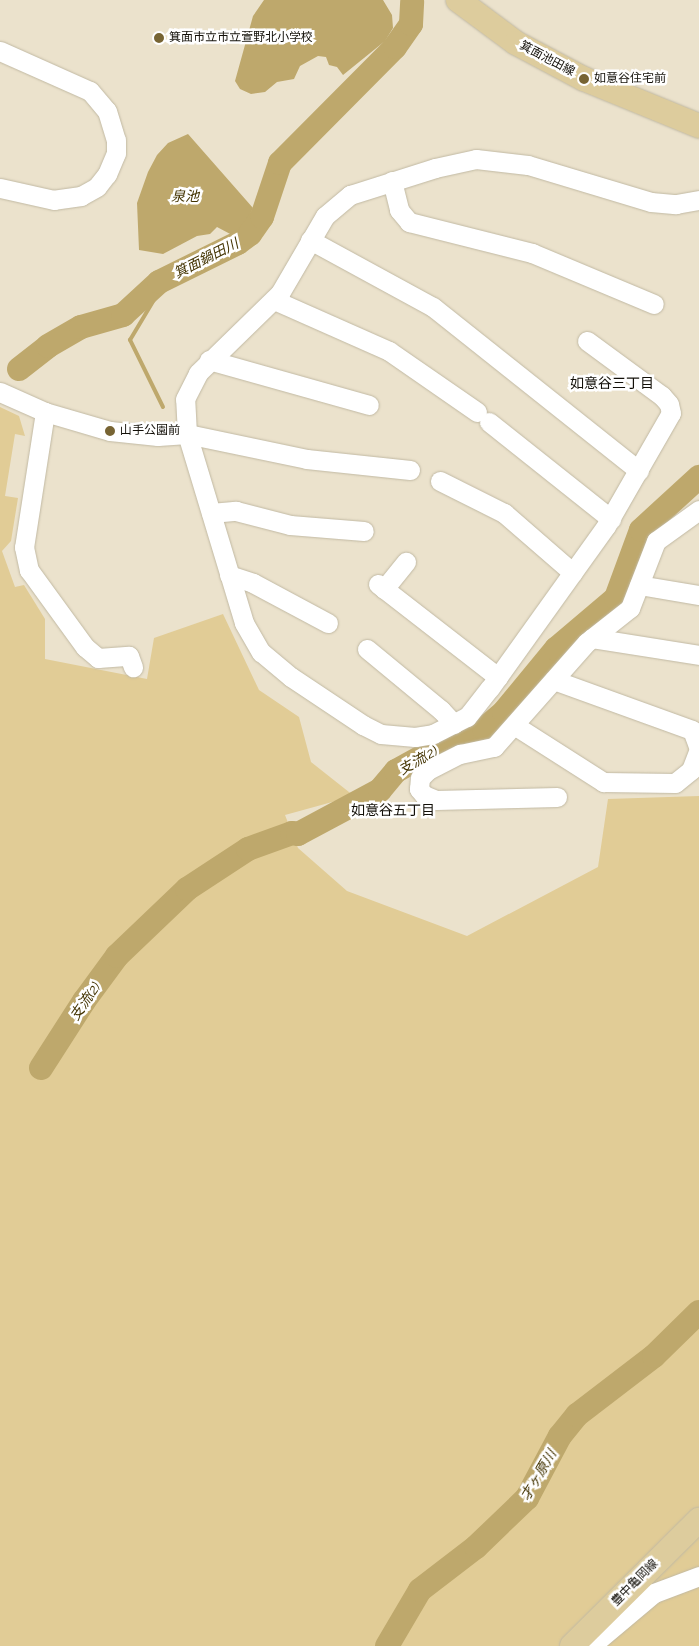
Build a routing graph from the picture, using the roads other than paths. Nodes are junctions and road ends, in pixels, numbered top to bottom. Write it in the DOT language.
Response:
graph roads {
  1 [pos="458,0"];
  2 [pos="0,40"];
  3 [pos="0,51"];
  4 [pos="96,96"];
  5 [pos="699,126"];
  6 [pos="392,182"];
  7 [pos="0,188"];
  8 [pos="699,200"];
  9 [pos="310,240"];
  10 [pos="274,300"];
  11 [pos="654,304"];
  12 [pos="587,340"];
  13 [pos="208,360"];
  14 [pos="0,392"];
  15 [pos="369,405"];
  16 [pos="44,412"];
  17 [pos="187,434"];
  18 [pos="410,470"];
  19 [pos="639,471"];
  20 [pos="440,481"];
  21 [pos="699,510"];
  22 [pos="211,513"];
  23 [pos="611,519"];
  24 [pos="364,531"];
  25 [pos="406,562"];
  26 [pos="573,573"];
  27 [pos="230,575"];
  28 [pos="639,585"];
  29 [pos="699,595"];
  30 [pos="328,623"];
  31 [pos="592,638"];
  32 [pos="367,649"];
  33 [pos="699,655"];
  34 [pos="133,667"];
  35 [pos="498,676"];
  36 [pos="554,680"];
  37 [pos="454,724"];
  38 [pos="514,726"];
  39 [pos="557,798"];
  40 [pos="699,1520"];
  41 [pos="699,1576"];
  42 [pos="572,1646"];
  43 [pos="591,1646"];
  1 -- 5 [label="main road, 箕面池田線"];
  2 -- 4 [label="street"];
  3 -- 4 [label="street"];
  4 -- 7 [label="street"];
  6 -- 8 [label="street"];
  6 -- 9 [label="street"];
  6 -- 11 [label="street"];
  9 -- 10 [label="street"];
  9 -- 19 [label="street"];
  10 -- 13 [label="street"];
  10 -- 23 [label="street"];
  12 -- 19 [label="street"];
  13 -- 15 [label="street"];
  13 -- 17 [label="street"];
  14 -- 16 [label="street"];
  16 -- 17 [label="street"];
  16 -- 34 [label="street"];
  17 -- 18 [label="street"];
  17 -- 22 [label="street"];
  19 -- 23 [label="street"];
  20 -- 26 [label="street"];
  21 -- 28 [label="street"];
  22 -- 24 [label="street"];
  22 -- 27 [label="street"];
  23 -- 26 [label="street"];
  25 -- 35 [label="street"];
  26 -- 35 [label="street"];
  27 -- 30 [label="street"];
  27 -- 37 [label="street"];
  28 -- 29 [label="street"];
  28 -- 31 [label="street"];
  31 -- 33 [label="street"];
  31 -- 36 [label="street"];
  32 -- 37 [label="street"];
  35 -- 37 [label="street"];
  36 -- 38 [label="street"];
  36 -- 38 [label="street"];
  38 -- 39 [label="street"];
  40 -- 42 [label="main road, 豊中亀岡線"];
  41 -- 43 [label="street"];
}
